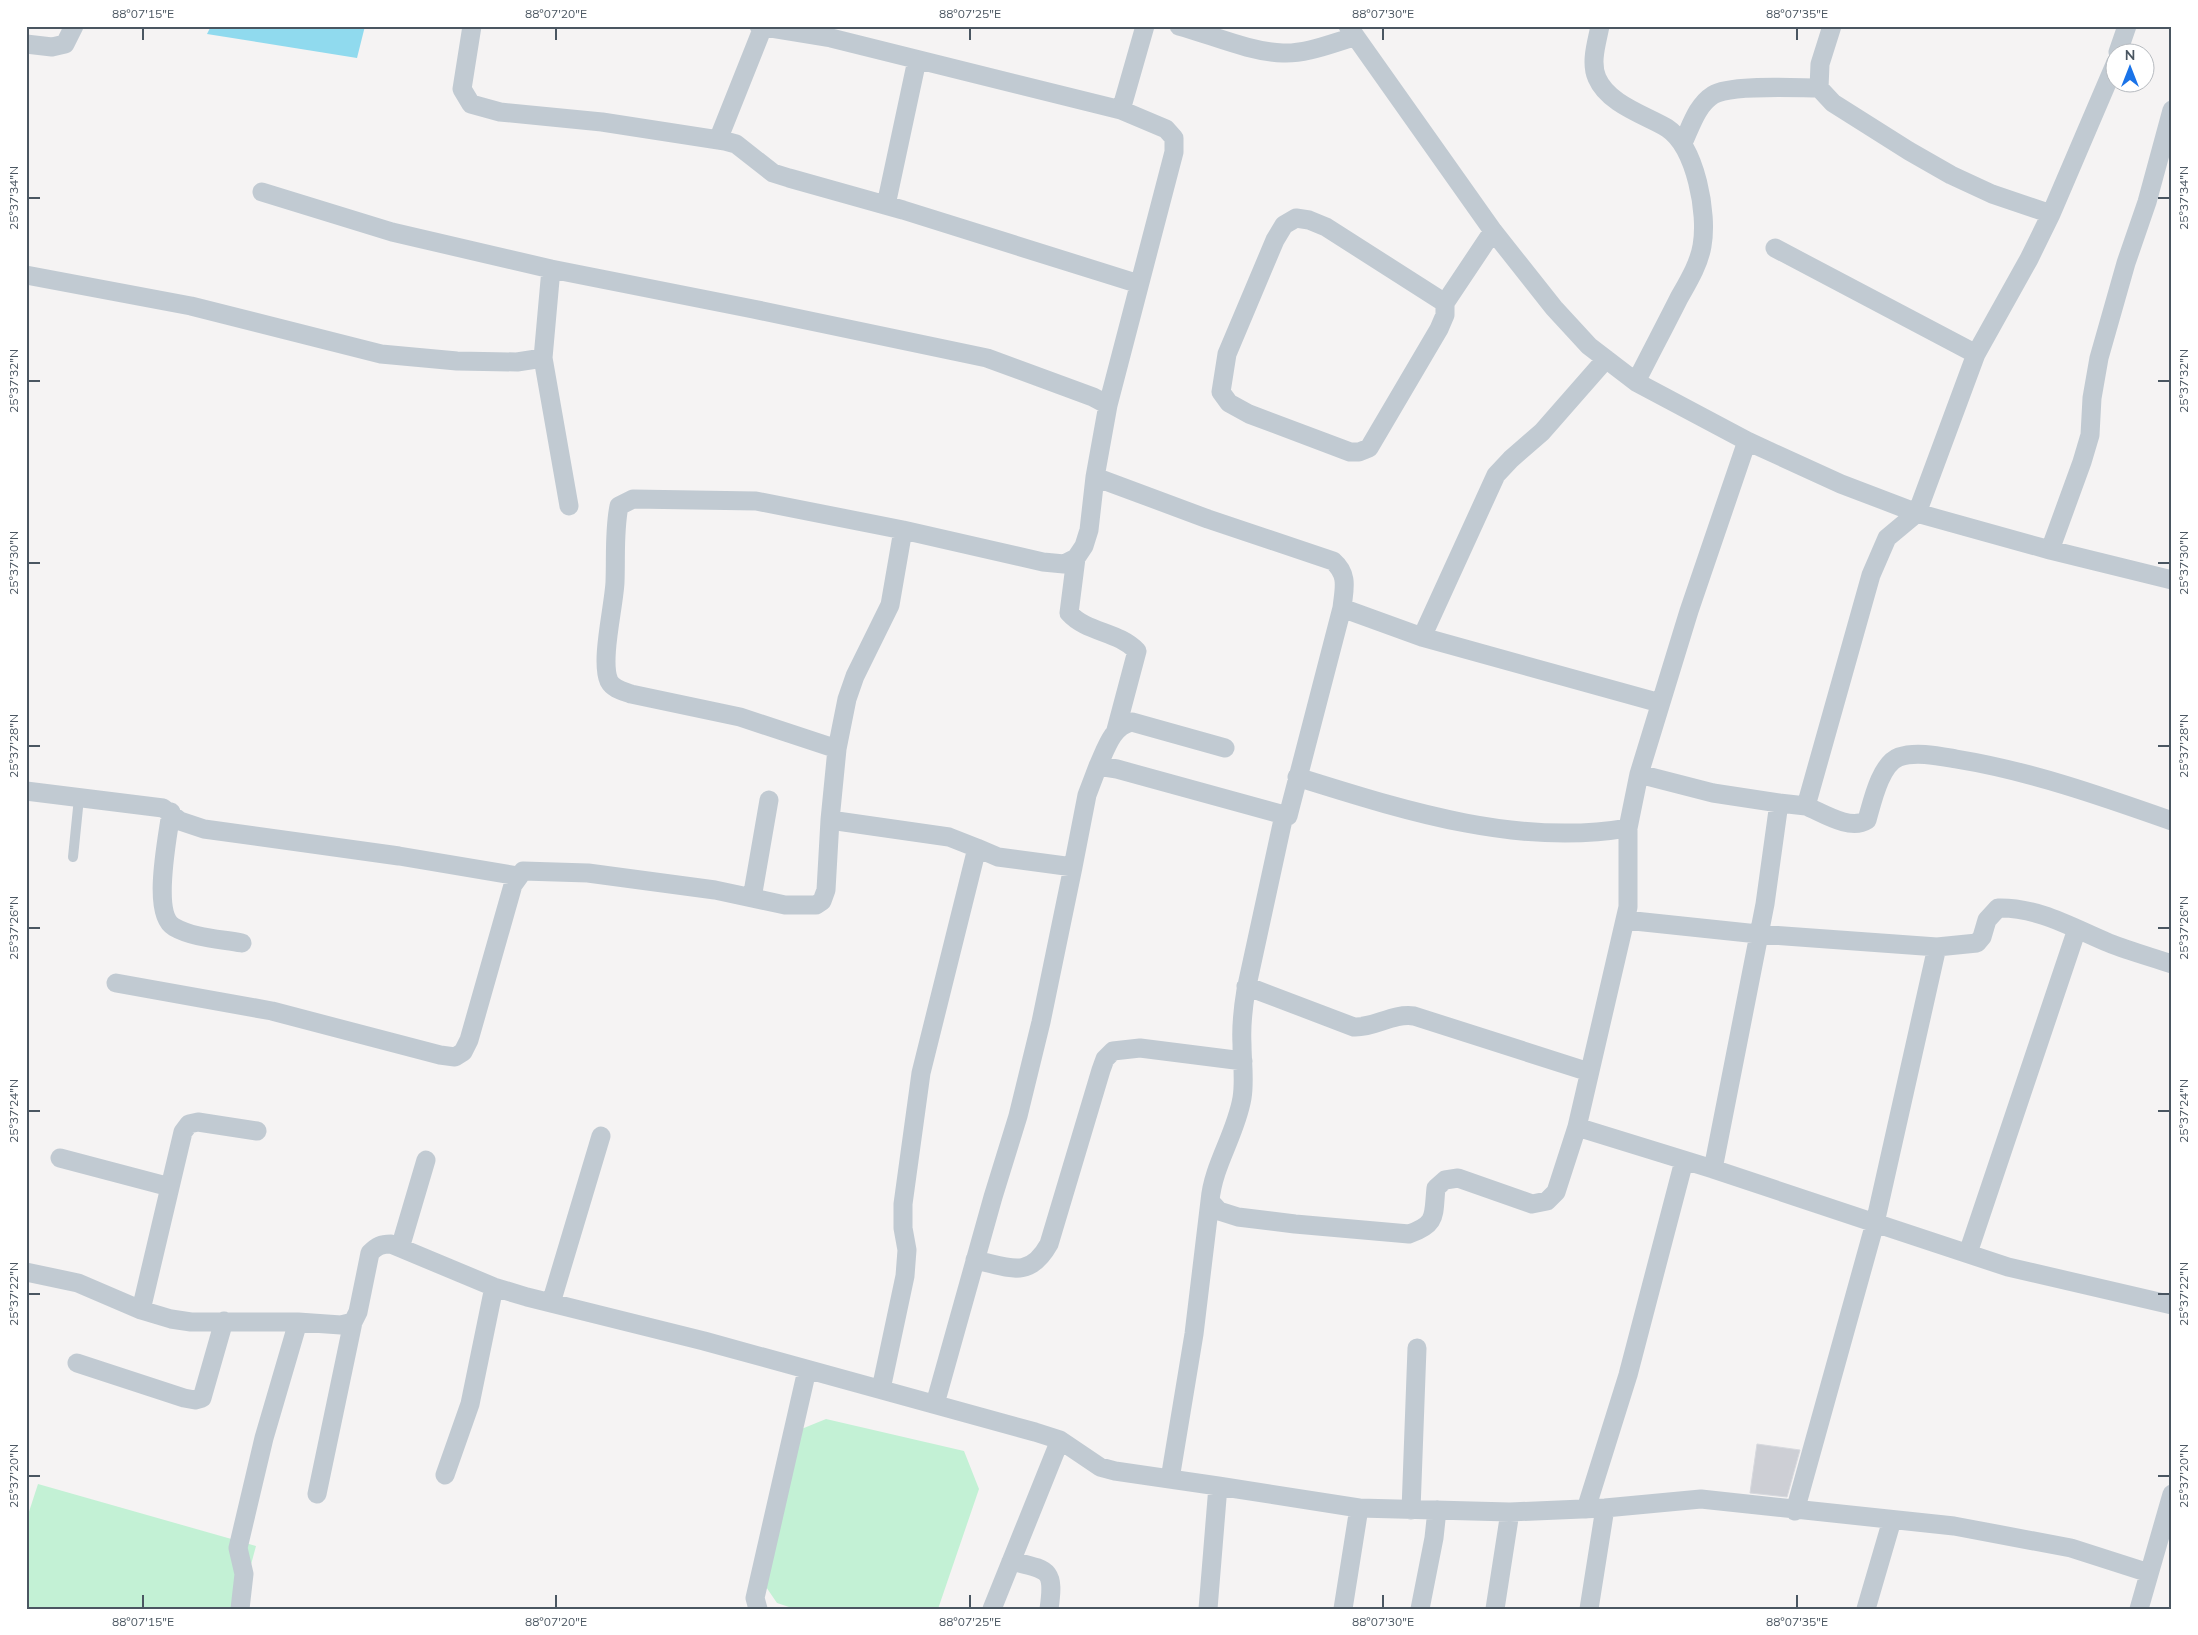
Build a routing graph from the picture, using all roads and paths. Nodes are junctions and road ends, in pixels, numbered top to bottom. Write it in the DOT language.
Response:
graph roads {
  1 [pos="74,26"];
  2 [pos="472,26"];
  3 [pos="759,26"];
  4 [pos="1145,26"];
  5 [pos="1179,26"];
  6 [pos="1600,26"];
  7 [pos="1832,26"];
  8 [pos="2127,26"];
  9 [pos="763,27"];
  10 [pos="1351,31"];
  11 [pos="847,34"];
  12 [pos="2121,42"];
  13 [pos="26,44"];
  14 [pos="917,60"];
  15 [pos="2106,85"];
  16 [pos="1820,88"];
  17 [pos="1121,110"];
  18 [pos="2172,110"];
  19 [pos="718,140"];
  20 [pos="1683,143"];
  21 [pos="262,192"];
  22 [pos="886,205"];
  23 [pos="2051,214"];
  24 [pos="1493,231"];
  25 [pos="1775,248"];
  26 [pos="551,269"];
  27 [pos="26,275"];
  28 [pos="1139,284"];
  29 [pos="1445,303"];
  30 [pos="1976,354"];
  31 [pos="543,358"];
  32 [pos="1606,359"];
  33 [pos="1636,382"];
  34 [pos="1108,405"];
  35 [pos="1747,441"];
  36 [pos="1095,477"];
  37 [pos="570,506"];
  38 [pos="1917,513"];
  39 [pos="903,530"];
  40 [pos="2050,550"];
  41 [pos="1076,558"];
  42 [pos="2172,580"];
  43 [pos="1342,608"];
  44 [pos="1422,637"];
  45 [pos="1660,703"];
  46 [pos="1116,730"];
  47 [pos="1225,748"];
  48 [pos="837,749"];
  49 [pos="1098,766"];
  50 [pos="1639,774"];
  51 [pos="1297,777"];
  52 [pos="26,791"];
  53 [pos="79,798"];
  54 [pos="769,800"];
  55 [pos="1779,803"];
  56 [pos="1806,806"];
  57 [pos="171,812"];
  58 [pos="1284,815"];
  59 [pos="830,820"];
  60 [pos="2172,821"];
  61 [pos="1628,828"];
  62 [pos="977,848"];
  63 [pos="73,857"];
  64 [pos="1073,867"];
  65 [pos="518,876"];
  66 [pos="752,898"];
  67 [pos="1625,920"];
  68 [pos="2077,930"];
  69 [pos="1758,934"];
  70 [pos="242,943"];
  71 [pos="1936,947"];
  72 [pos="2172,964"];
  73 [pos="116,983"];
  74 [pos="1246,986"];
  75 [pos="1243,1061"];
  76 [pos="1589,1072"];
  77 [pos="1577,1127"];
  78 [pos="257,1131"];
  79 [pos="601,1136"];
  80 [pos="60,1158"];
  81 [pos="426,1160"];
  82 [pos="1684,1161"];
  83 [pos="1713,1169"];
  84 [pos="170,1187"];
  85 [pos="1210,1202"];
  86 [pos="1875,1224"];
  87 [pos="400,1248"];
  88 [pos="1968,1253"];
  89 [pos="976,1260"];
  90 [pos="26,1272"];
  91 [pos="494,1287"];
  92 [pos="551,1303"];
  93 [pos="2172,1305"];
  94 [pos="141,1310"];
  95 [pos="224,1321"];
  96 [pos="298,1322"];
  97 [pos="353,1322"];
  98 [pos="1417,1348"];
  99 [pos="78,1363"];
  100 [pos="808,1370"];
  101 [pos="881,1389"];
  102 [pos="935,1404"];
  103 [pos="1060,1440"];
  104 [pos="445,1476"];
  105 [pos="1170,1479"];
  106 [pos="1218,1486"];
  107 [pos="317,1494"];
  108 [pos="2172,1494"];
  109 [pos="1359,1508"];
  110 [pos="1605,1508"];
  111 [pos="1586,1509"];
  112 [pos="1411,1510"];
  113 [pos="1437,1510"];
  114 [pos="1795,1511"];
  115 [pos="1510,1512"];
  116 [pos="1892,1520"];
  117 [pos="1012,1560"];
  118 [pos="2149,1573"];
  119 [pos="240,1609"];
  120 [pos="758,1609"];
  121 [pos="992,1609"];
  122 [pos="1049,1609"];
  123 [pos="1208,1609"];
  124 [pos="1343,1609"];
  125 [pos="1420,1609"];
  126 [pos="1495,1609"];
  127 [pos="1589,1609"];
  128 [pos="1866,1609"];
  129 [pos="2139,1609"];
  1 -- 13 [label="street"];
  2 -- 19 [label="street"];
  3 -- 9 [label="street"];
  4 -- 17 [label="street"];
  5 -- 10 [label="street"];
  6 -- 20 [label="street"];
  7 -- 16 [label="street"];
  8 -- 12 [label="street"];
  9 -- 11 [label="street"];
  9 -- 19 [label="street"];
  10 -- 24 [label="street"];
  11 -- 14 [label="street"];
  14 -- 17 [label="street"];
  14 -- 22 [label="street"];
  15 -- 23 [label="street"];
  16 -- 20 [label="street"];
  16 -- 23 [label="street"];
  17 -- 28 [label="street"];
  18 -- 40 [label="street"];
  19 -- 22 [label="street"];
  20 -- 33 [label="street"];
  21 -- 26 [label="street"];
  22 -- 28 [label="street"];
  23 -- 30 [label="street"];
  24 -- 29 [label="street"];
  24 -- 32 [label="street"];
  25 -- 30 [label="street"];
  26 -- 31 [label="street"];
  26 -- 34 [label="street"];
  27 -- 31 [label="street"];
  28 -- 34 [label="street"];
  29 -- 29 [label="street"];
  30 -- 38 [label="street"];
  31 -- 37 [label="street"];
  32 -- 33 [label="street"];
  32 -- 44 [label="street"];
  33 -- 35 [label="street"];
  34 -- 36 [label="street"];
  35 -- 38 [label="street"];
  35 -- 45 [label="street"];
  36 -- 41 [label="street"];
  36 -- 43 [label="street"];
  38 -- 40 [label="street"];
  38 -- 56 [label="street"];
  39 -- 41 [label="street"];
  39 -- 48 [label="street"];
  39 -- 48 [label="street"];
  40 -- 42 [label="street"];
  41 -- 46 [label="street"];
  43 -- 44 [label="street"];
  43 -- 51 [label="street"];
  44 -- 45 [label="street"];
  45 -- 50 [label="street"];
  46 -- 47 [label="street"];
  46 -- 49 [label="street"];
  48 -- 59 [label="street"];
  49 -- 58 [label="street"];
  49 -- 64 [label="street"];
  50 -- 55 [label="street"];
  50 -- 61 [label="street"];
  51 -- 58 [label="street"];
  51 -- 61 [label="street"];
  52 -- 53 [label="street"];
  53 -- 57 [label="street"];
  53 -- 63 [label="lane"];
  54 -- 66 [label="street"];
  55 -- 56 [label="street"];
  55 -- 69 [label="street"];
  56 -- 60 [label="street"];
  57 -- 65 [label="street"];
  57 -- 70 [label="street"];
  58 -- 74 [label="street"];
  59 -- 62 [label="street"];
  59 -- 66 [label="street"];
  61 -- 67 [label="street"];
  62 -- 64 [label="street"];
  62 -- 101 [label="street"];
  64 -- 89 [label="street"];
  65 -- 66 [label="street"];
  65 -- 73 [label="street"];
  67 -- 69 [label="street"];
  67 -- 76 [label="street"];
  68 -- 71 [label="street"];
  68 -- 72 [label="street"];
  68 -- 88 [label="street"];
  69 -- 71 [label="street"];
  69 -- 83 [label="street"];
  71 -- 86 [label="street"];
  74 -- 75 [label="street"];
  74 -- 76 [label="street"];
  75 -- 85 [label="street"];
  75 -- 89 [label="street"];
  76 -- 77 [label="street"];
  77 -- 82 [label="street"];
  77 -- 85 [label="street"];
  78 -- 84 [label="street"];
  79 -- 92 [label="street"];
  80 -- 84 [label="street"];
  81 -- 87 [label="street"];
  82 -- 83 [label="street"];
  82 -- 111 [label="street"];
  83 -- 86 [label="street"];
  84 -- 94 [label="street"];
  85 -- 105 [label="street"];
  86 -- 88 [label="street"];
  86 -- 114 [label="street"];
  87 -- 91 [label="street"];
  87 -- 97 [label="street"];
  88 -- 93 [label="street"];
  89 -- 102 [label="street"];
  90 -- 94 [label="street"];
  91 -- 92 [label="street"];
  91 -- 104 [label="street"];
  92 -- 100 [label="street"];
  94 -- 95 [label="street"];
  95 -- 96 [label="street"];
  95 -- 99 [label="street"];
  96 -- 97 [label="street"];
  96 -- 119 [label="street"];
  97 -- 107 [label="street"];
  98 -- 112 [label="street"];
  100 -- 101 [label="street"];
  100 -- 120 [label="street"];
  101 -- 102 [label="street"];
  102 -- 103 [label="street"];
  103 -- 105 [label="street"];
  103 -- 117 [label="street"];
  105 -- 106 [label="street"];
  106 -- 109 [label="street"];
  106 -- 123 [label="street"];
  108 -- 118 [label="street"];
  109 -- 112 [label="street"];
  109 -- 124 [label="street"];
  110 -- 111 [label="street"];
  110 -- 114 [label="street"];
  110 -- 127 [label="street"];
  111 -- 115 [label="street"];
  112 -- 113 [label="street"];
  113 -- 115 [label="street"];
  113 -- 125 [label="street"];
  114 -- 116 [label="street"];
  115 -- 126 [label="street"];
  116 -- 118 [label="street"];
  116 -- 128 [label="street"];
  117 -- 121 [label="street"];
  117 -- 122 [label="street"];
  118 -- 129 [label="street"];
}
